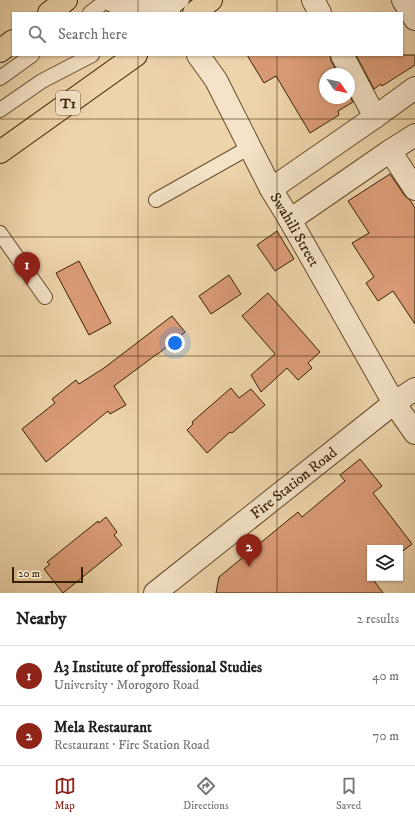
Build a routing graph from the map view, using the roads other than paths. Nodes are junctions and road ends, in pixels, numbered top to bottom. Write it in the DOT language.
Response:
graph roads {
  1 [pos="66,0"];
  2 [pos="107,0"];
  3 [pos="111,0"];
  4 [pos="130,0"];
  5 [pos="211,0"];
  6 [pos="313,0"];
  7 [pos="403,0"];
  8 [pos="169,7"];
  9 [pos="50,12"];
  10 [pos="91,12"];
  11 [pos="135,12"];
  12 [pos="195,12"];
  13 [pos="319,12"];
  14 [pos="415,19"];
  15 [pos="12,42"];
  16 [pos="0,51"];
  17 [pos="31,56"];
  18 [pos="90,56"];
  19 [pos="135,56"];
  20 [pos="199,56"];
  21 [pos="343,56"];
  22 [pos="0,78"];
  23 [pos="415,88"];
  24 [pos="0,110"];
  25 [pos="375,118"];
  26 [pos="415,135"];
  27 [pos="250,147"];
  28 [pos="390,151"];
  29 [pos="0,152"];
  30 [pos="271,188"];
  31 [pos="415,189"];
  32 [pos="156,200"];
  33 [pos="290,220"];
  34 [pos="0,233"];
  35 [pos="45,297"];
  36 [pos="415,389"];
  37 [pos="394,403"];
  38 [pos="415,433"];
  39 [pos="157,592"];
  1 -- 9 [label="highway"];
  2 -- 10 [label="lane"];
  3 -- 11 [label="street"];
  4 -- 8 [label="lane"];
  5 -- 12 [label="highway"];
  6 -- 13 [label="street"];
  7 -- 14 [label="street"];
  15 -- 16 [label="highway"];
  17 -- 22 [label="lane"];
  18 -- 24 [label="lane"];
  19 -- 29 [label="highway, T1"];
  20 -- 27 [label="street, Swahili Street"];
  21 -- 25 [label="street"];
  23 -- 25 [label="street"];
  25 -- 30 [label="street"];
  26 -- 28 [label="street"];
  27 -- 30 [label="street, Swahili Street"];
  27 -- 32 [label="lane"];
  28 -- 31 [label="street"];
  28 -- 33 [label="street"];
  30 -- 33 [label="street, Swahili Street"];
  33 -- 37 [label="street, Swahili Street"];
  34 -- 35 [label="lane"];
  36 -- 37 [label="street, Fire Station Road"];
  37 -- 38 [label="street, Swahili Street"];
  37 -- 39 [label="street, Fire Station Road"];
}
